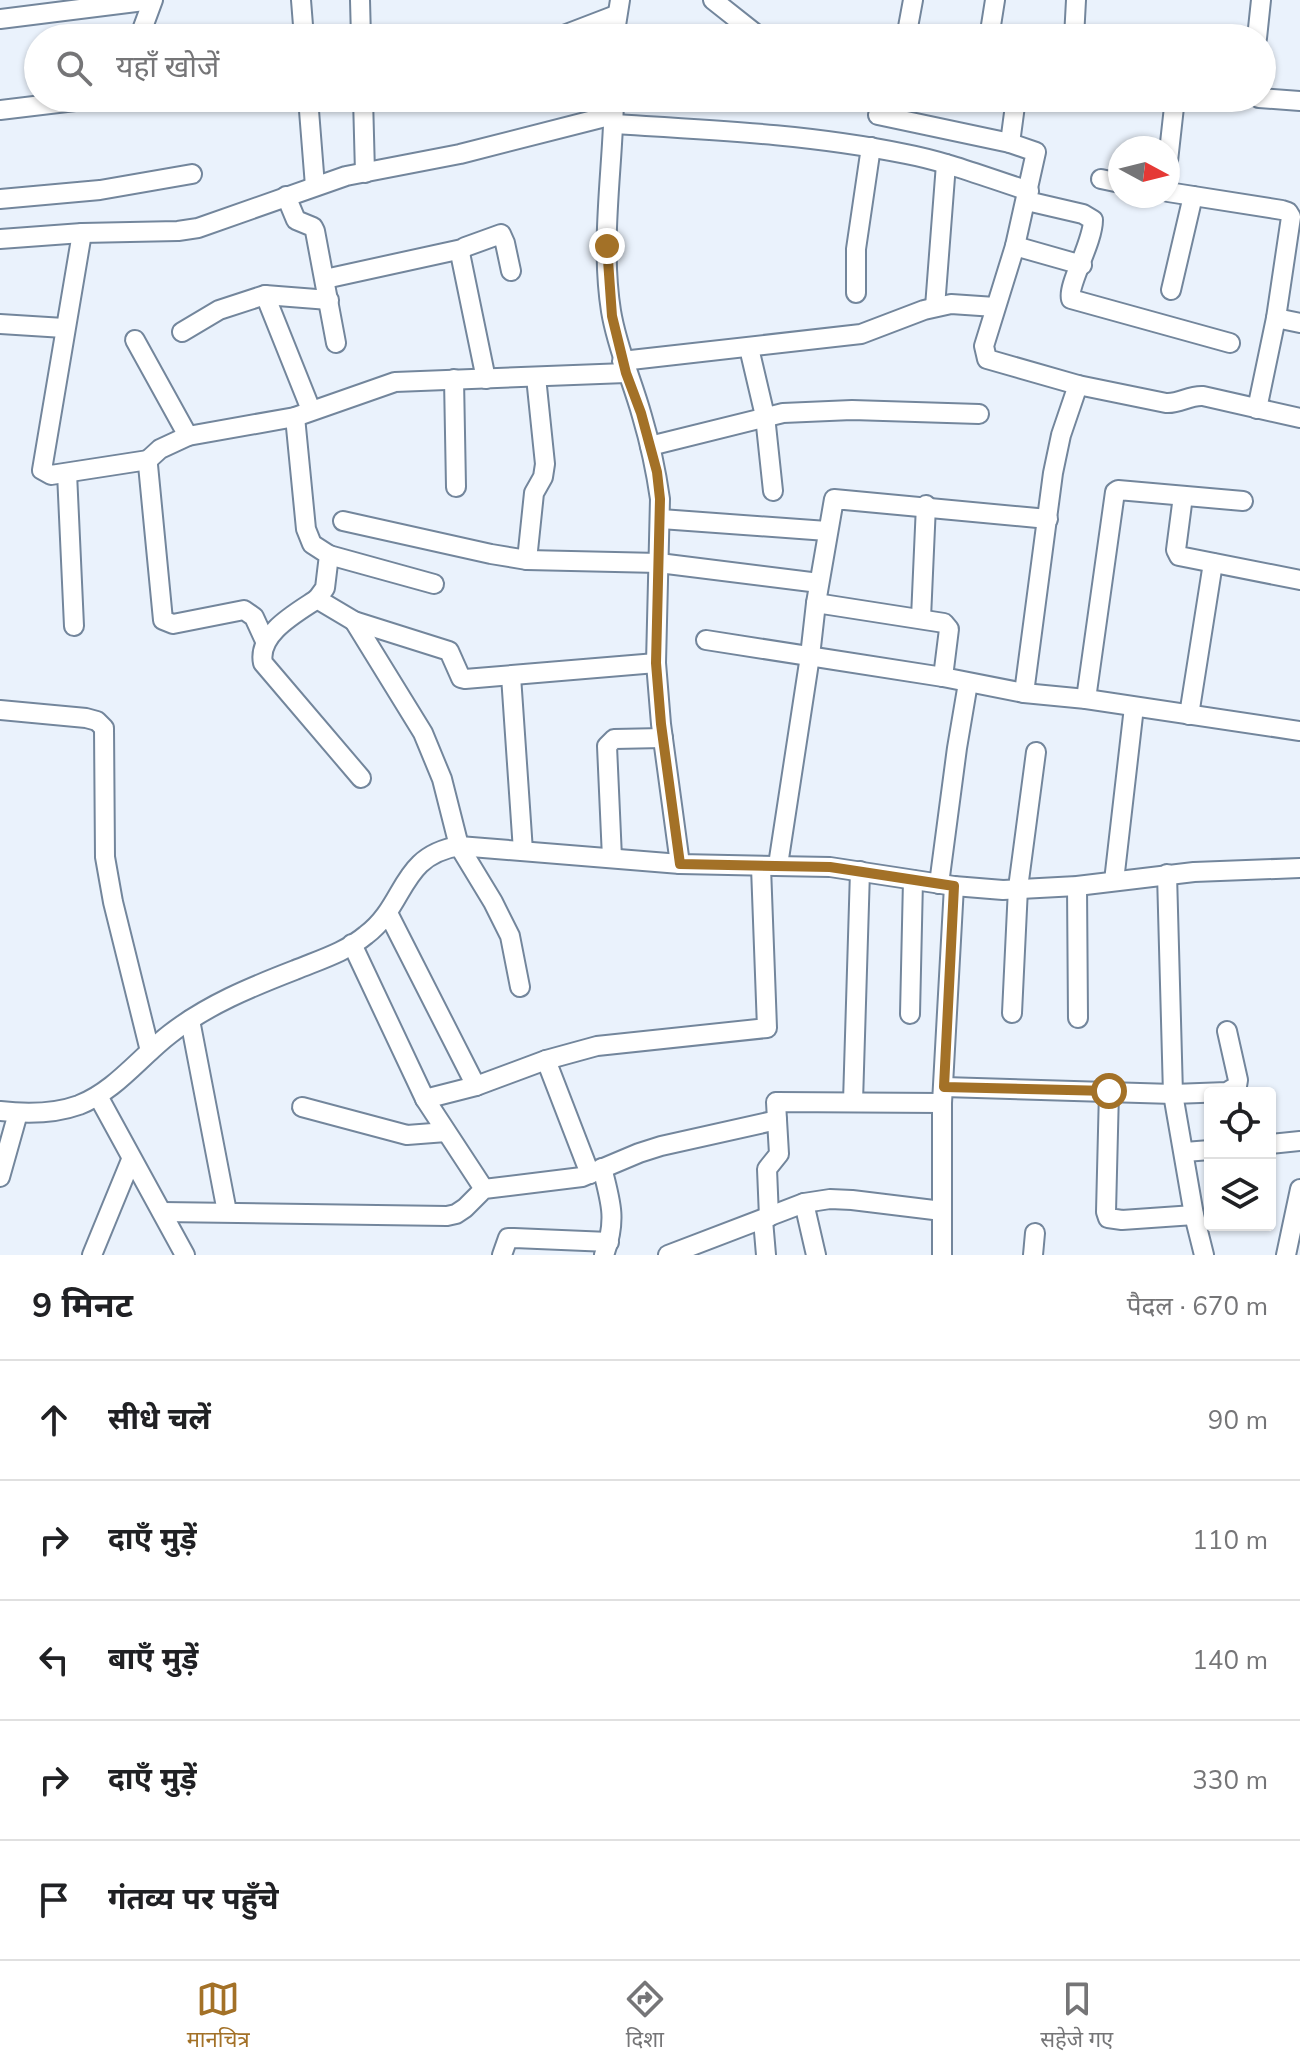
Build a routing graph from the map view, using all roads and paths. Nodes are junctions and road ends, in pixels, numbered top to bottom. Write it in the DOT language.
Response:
graph roads {
  1 [pos="153,0"];
  2 [pos="301,0"];
  3 [pos="360,0"];
  4 [pos="713,0"];
  5 [pos="913,0"];
  6 [pos="995,0"];
  7 [pos="1076,0"];
  8 [pos="1261,0"];
  9 [pos="44,7"];
  10 [pos="618,8"];
  11 [pos="0,19"];
  12 [pos="144,24"];
  13 [pos="303,24"];
  14 [pos="361,24"];
  15 [pos="585,24"];
  16 [pos="743,24"];
  17 [pos="909,24"];
  18 [pos="991,24"];
  19 [pos="1075,24"];
  20 [pos="1258,24"];
  21 [pos="1276,99"];
  22 [pos="1300,101"];
  23 [pos="24,107"];
  24 [pos="0,110"];
  25 [pos="309,112"];
  26 [pos="363,112"];
  27 [pos="613,112"];
  28 [pos="1014,112"];
  29 [pos="1173,112"];
  30 [pos="878,115"];
  31 [pos="1171,136"];
  32 [pos="1010,143"];
  33 [pos="871,147"];
  34 [pos="946,164"];
  35 [pos="365,173"];
  36 [pos="192,174"];
  37 [pos="1101,179"];
  38 [pos="1108,180"];
  39 [pos="315,186"];
  40 [pos="1180,194"];
  41 [pos="286,196"];
  42 [pos="1028,196"];
  43 [pos="1193,196"];
  44 [pos="0,199"];
  45 [pos="82,233"];
  46 [pos="0,239"];
  47 [pos="1294,244"];
  48 [pos="1015,246"];
  49 [pos="462,249"];
  50 [pos="1082,265"];
  51 [pos="511,271"];
  52 [pos="325,279"];
  53 [pos="1171,290"];
  54 [pos="856,293"];
  55 [pos="265,295"];
  56 [pos="329,300"];
  57 [pos="935,307"];
  58 [pos="995,307"];
  59 [pos="1276,318"];
  60 [pos="1300,323"];
  61 [pos="0,324"];
  62 [pos="64,328"];
  63 [pos="182,332"];
  64 [pos="135,340"];
  65 [pos="336,343"];
  66 [pos="1230,343"];
  67 [pos="749,348"];
  68 [pos="624,367"];
  69 [pos="536,377"];
  70 [pos="454,379"];
  71 [pos="486,379"];
  72 [pos="1078,385"];
  73 [pos="1257,409"];
  74 [pos="303,414"];
  75 [pos="979,414"];
  76 [pos="765,416"];
  77 [pos="1300,418"];
  78 [pos="188,436"];
  79 [pos="650,446"];
  80 [pos="150,458"];
  81 [pos="67,473"];
  82 [pos="456,487"];
  83 [pos="773,491"];
  84 [pos="1183,496"];
  85 [pos="1243,501"];
  86 [pos="926,505"];
  87 [pos="661,519"];
  88 [pos="1048,519"];
  89 [pos="343,521"];
  90 [pos="827,531"];
  91 [pos="329,555"];
  92 [pos="527,560"];
  93 [pos="659,563"];
  94 [pos="1213,563"];
  95 [pos="1300,580"];
  96 [pos="819,583"];
  97 [pos="434,584"];
  98 [pos="317,599"];
  99 [pos="816,603"];
  100 [pos="921,618"];
  101 [pos="354,621"];
  102 [pos="74,626"];
  103 [pos="706,640"];
  104 [pos="265,641"];
  105 [pos="810,656"];
  106 [pos="656,663"];
  107 [pos="511,676"];
  108 [pos="943,677"];
  109 [pos="968,683"];
  110 [pos="1024,693"];
  111 [pos="1086,699"];
  112 [pos="1134,707"];
  113 [pos="0,710"];
  114 [pos="1189,715"];
  115 [pos="1300,731"];
  116 [pos="663,738"];
  117 [pos="1036,752"];
  118 [pos="361,778"];
  119 [pos="459,846"];
  120 [pos="523,851"];
  121 [pos="612,858"];
  122 [pos="680,864"];
  123 [pos="770,866"];
  124 [pos="1300,868"];
  125 [pos="860,871"];
  126 [pos="1167,874"];
  127 [pos="913,880"];
  128 [pos="1114,881"];
  129 [pos="946,885"];
  130 [pos="1077,886"];
  131 [pos="1018,888"];
  132 [pos="388,913"];
  133 [pos="352,944"];
  134 [pos="520,987"];
  135 [pos="1012,1013"];
  136 [pos="910,1014"];
  137 [pos="1078,1018"];
  138 [pos="190,1020"];
  139 [pos="1227,1031"];
  140 [pos="150,1051"];
  141 [pos="546,1060"];
  142 [pos="476,1086"];
  143 [pos="1109,1091"];
  144 [pos="1173,1094"];
  145 [pos="943,1095"];
  146 [pos="98,1096"];
  147 [pos="425,1099"];
  148 [pos="853,1102"];
  149 [pos="302,1107"];
  150 [pos="9,1112"];
  151 [pos="777,1120"];
  152 [pos="446,1132"];
  153 [pos="1300,1141"];
  154 [pos="1276,1143"];
  155 [pos="1204,1150"];
  156 [pos="1185,1152"];
  157 [pos="131,1160"];
  158 [pos="596,1171"];
  159 [pos="0,1177"];
  160 [pos="484,1189"];
  161 [pos="1300,1189"];
  162 [pos="804,1203"];
  163 [pos="942,1211"];
  164 [pos="162,1212"];
  165 [pos="227,1212"];
  166 [pos="1194,1215"];
  167 [pos="766,1219"];
  168 [pos="1035,1233"];
  169 [pos="606,1249"];
  170 [pos="92,1255"];
  171 [pos="185,1255"];
  172 [pos="502,1255"];
  173 [pos="668,1255"];
  174 [pos="766,1255"];
  175 [pos="816,1255"];
  176 [pos="942,1255"];
  177 [pos="1033,1255"];
  178 [pos="1204,1255"];
  179 [pos="1286,1255"];
  1 -- 9 [label="street"];
  1 -- 12 [label="street"];
  2 -- 13 [label="street"];
  3 -- 14 [label="street"];
  4 -- 16 [label="street"];
  5 -- 17 [label="street"];
  6 -- 18 [label="street"];
  7 -- 19 [label="street"];
  8 -- 20 [label="street"];
  9 -- 11 [label="street"];
  10 -- 15 [label="street"];
  21 -- 22 [label="street"];
  23 -- 24 [label="street"];
  25 -- 39 [label="street"];
  26 -- 35 [label="street"];
  27 -- 33 [label="street"];
  27 -- 35 [label="street"];
  27 -- 68 [label="street"];
  28 -- 32 [label="street"];
  29 -- 31 [label="street"];
  30 -- 32 [label="street"];
  32 -- 42 [label="street"];
  33 -- 34 [label="street"];
  33 -- 54 [label="street"];
  34 -- 42 [label="street"];
  34 -- 57 [label="street"];
  35 -- 39 [label="street"];
  36 -- 44 [label="street"];
  37 -- 38 [label="street"];
  39 -- 41 [label="street"];
  40 -- 43 [label="street"];
  41 -- 45 [label="street"];
  41 -- 52 [label="street"];
  42 -- 48 [label="street"];
  42 -- 50 [label="street"];
  43 -- 47 [label="street"];
  43 -- 53 [label="street"];
  45 -- 46 [label="street"];
  45 -- 62 [label="street"];
  47 -- 59 [label="street"];
  48 -- 50 [label="street"];
  48 -- 58 [label="street"];
  49 -- 51 [label="street"];
  49 -- 52 [label="street"];
  49 -- 71 [label="street"];
  50 -- 66 [label="street"];
  52 -- 56 [label="street"];
  55 -- 56 [label="street"];
  55 -- 63 [label="street"];
  55 -- 74 [label="street"];
  56 -- 65 [label="street"];
  57 -- 58 [label="street"];
  57 -- 67 [label="street"];
  58 -- 72 [label="street"];
  59 -- 60 [label="street"];
  59 -- 73 [label="street"];
  61 -- 62 [label="street"];
  62 -- 81 [label="street"];
  64 -- 78 [label="street"];
  67 -- 68 [label="street"];
  67 -- 76 [label="street"];
  68 -- 69 [label="street"];
  68 -- 79 [label="street"];
  69 -- 71 [label="street"];
  69 -- 92 [label="street"];
  70 -- 71 [label="street"];
  70 -- 74 [label="street"];
  70 -- 82 [label="street"];
  72 -- 73 [label="street"];
  72 -- 88 [label="street"];
  73 -- 77 [label="street"];
  74 -- 78 [label="street"];
  74 -- 91 [label="street"];
  75 -- 76 [label="street"];
  76 -- 79 [label="street"];
  76 -- 83 [label="street"];
  78 -- 80 [label="street"];
  79 -- 87 [label="street"];
  80 -- 81 [label="street"];
  80 -- 104 [label="street"];
  81 -- 102 [label="street"];
  84 -- 85 [label="street"];
  84 -- 94 [label="street"];
  84 -- 111 [label="street"];
  86 -- 88 [label="street"];
  86 -- 90 [label="street"];
  86 -- 100 [label="street"];
  87 -- 90 [label="street"];
  87 -- 93 [label="street"];
  88 -- 110 [label="street"];
  89 -- 92 [label="street"];
  90 -- 96 [label="street"];
  91 -- 97 [label="street"];
  91 -- 98 [label="street"];
  92 -- 93 [label="street"];
  93 -- 96 [label="street"];
  93 -- 106 [label="street"];
  94 -- 95 [label="street"];
  94 -- 114 [label="street"];
  96 -- 99 [label="street"];
  98 -- 101 [label="street"];
  98 -- 104 [label="street"];
  99 -- 100 [label="street"];
  99 -- 105 [label="street"];
  100 -- 108 [label="street"];
  101 -- 107 [label="street"];
  101 -- 119 [label="street"];
  103 -- 105 [label="street"];
  104 -- 118 [label="street"];
  105 -- 108 [label="street"];
  105 -- 123 [label="street"];
  106 -- 107 [label="street"];
  106 -- 116 [label="street"];
  107 -- 120 [label="street"];
  108 -- 109 [label="street"];
  109 -- 110 [label="street"];
  109 -- 129 [label="street"];
  110 -- 111 [label="street"];
  111 -- 112 [label="street"];
  112 -- 114 [label="street"];
  112 -- 128 [label="street"];
  113 -- 140 [label="street"];
  114 -- 115 [label="street"];
  116 -- 121 [label="street"];
  116 -- 122 [label="street"];
  117 -- 131 [label="street"];
  119 -- 120 [label="street"];
  119 -- 132 [label="street"];
  119 -- 134 [label="street"];
  120 -- 121 [label="street"];
  121 -- 122 [label="street"];
  122 -- 123 [label="street"];
  123 -- 125 [label="street"];
  123 -- 141 [label="street"];
  124 -- 126 [label="street"];
  125 -- 127 [label="street"];
  125 -- 148 [label="street"];
  126 -- 128 [label="street"];
  126 -- 144 [label="street"];
  127 -- 129 [label="street"];
  127 -- 136 [label="street"];
  128 -- 130 [label="street"];
  129 -- 131 [label="street"];
  129 -- 145 [label="street"];
  130 -- 131 [label="street"];
  130 -- 137 [label="street"];
  131 -- 135 [label="street"];
  132 -- 133 [label="street"];
  132 -- 142 [label="street"];
  133 -- 138 [label="street"];
  133 -- 147 [label="street"];
  138 -- 140 [label="street"];
  138 -- 165 [label="street"];
  139 -- 144 [label="street"];
  140 -- 146 [label="street"];
  141 -- 142 [label="street"];
  141 -- 158 [label="street"];
  142 -- 147 [label="street"];
  143 -- 144 [label="street"];
  143 -- 145 [label="street"];
  143 -- 166 [label="street"];
  144 -- 156 [label="street"];
  145 -- 148 [label="street"];
  145 -- 163 [label="street"];
  146 -- 150 [label="street"];
  146 -- 157 [label="street"];
  147 -- 152 [label="street"];
  148 -- 151 [label="street"];
  149 -- 152 [label="street"];
  150 -- 159 [label="street"];
  151 -- 158 [label="street"];
  151 -- 167 [label="street"];
  152 -- 160 [label="street"];
  153 -- 154 [label="street"];
  155 -- 156 [label="street"];
  156 -- 166 [label="street"];
  157 -- 164 [label="street"];
  157 -- 170 [label="street"];
  158 -- 160 [label="street"];
  158 -- 169 [label="street"];
  160 -- 165 [label="street"];
  161 -- 179 [label="street"];
  162 -- 163 [label="street"];
  162 -- 167 [label="street"];
  162 -- 175 [label="street"];
  163 -- 176 [label="street"];
  164 -- 165 [label="street"];
  164 -- 171 [label="street"];
  166 -- 178 [label="street"];
  167 -- 173 [label="street"];
  167 -- 174 [label="street"];
  168 -- 177 [label="street"];
  169 -- 172 [label="street"];
}
